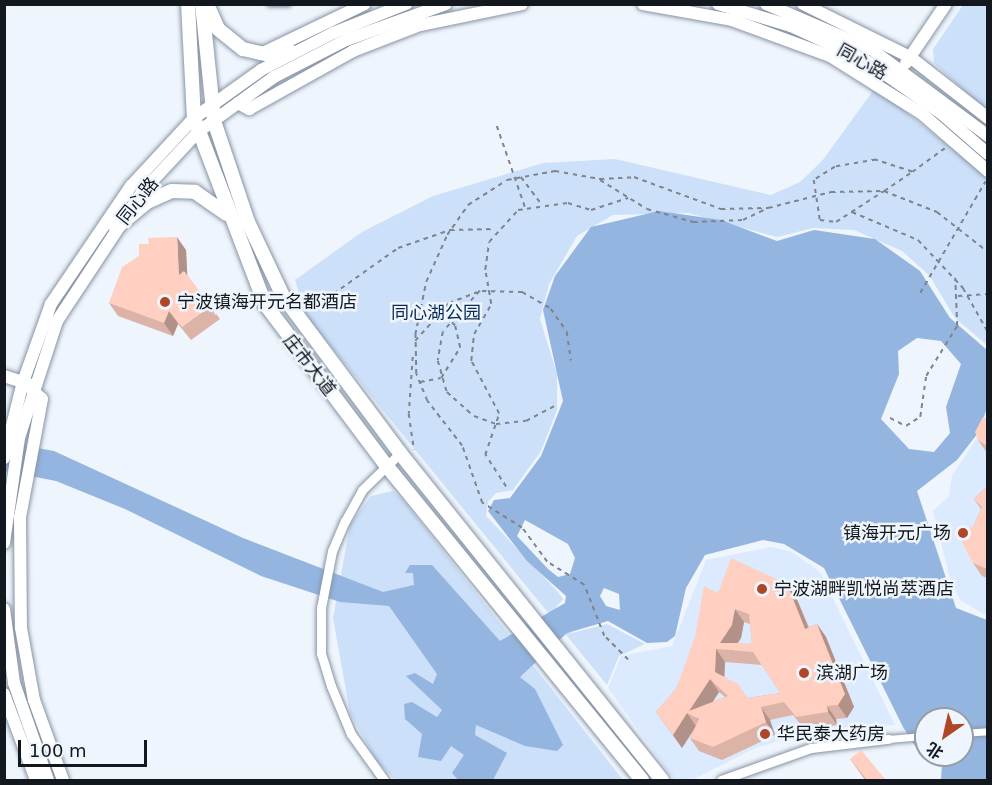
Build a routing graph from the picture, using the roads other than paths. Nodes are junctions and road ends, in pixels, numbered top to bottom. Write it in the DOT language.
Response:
graph roads {
  1 [pos="189,4"];
  2 [pos="202,4"];
  3 [pos="207,4"];
  4 [pos="269,4"];
  5 [pos="289,4"];
  6 [pos="365,4"];
  7 [pos="406,4"];
  8 [pos="446,4"];
  9 [pos="522,4"];
  10 [pos="643,4"];
  11 [pos="718,4"];
  12 [pos="766,4"];
  13 [pos="803,4"];
  14 [pos="945,4"];
  15 [pos="292,52"];
  16 [pos="260,54"];
  17 [pos="910,57"];
  18 [pos="898,74"];
  19 [pos="238,103"];
  20 [pos="210,105"];
  21 [pos="194,118"];
  22 [pos="987,118"];
  23 [pos="214,121"];
  24 [pos="198,132"];
  25 [pos="987,136"];
  26 [pos="987,154"];
  27 [pos="986,176"];
  28 [pos="229,217"];
  29 [pos="116,228"];
  30 [pos="4,376"];
  31 [pos="29,386"];
  32 [pos="400,453"];
  33 [pos="4,458"];
  34 [pos="386,465"];
  35 [pos="4,543"];
  36 [pos="4,609"];
  37 [pos="9,683"];
  38 [pos="5,699"];
  39 [pos="21,704"];
  40 [pos="914,737"];
  41 [pos="888,739"];
  42 [pos="36,780"];
  43 [pos="48,780"];
  44 [pos="63,780"];
  45 [pos="384,780"];
  46 [pos="642,780"];
  47 [pos="663,780"];
  48 [pos="721,780"];
  1 -- 21 [label="main road, 庄市大道"];
  2 -- 20 [label="main road, 庄市大道"];
  3 -- 16 [label="main road"];
  4 -- 5 [label="lane"];
  6 -- 16 [label="street"];
  7 -- 15 [label="street, 同心路"];
  8 -- 19 [label="street, 同心路"];
  9 -- 19 [label="street"];
  10 -- 27 [label="street"];
  11 -- 18 [label="street, 同心路"];
  12 -- 18 [label="street, 同心路"];
  13 -- 17 [label="street"];
  14 -- 17 [label="street"];
  15 -- 16 [label="main road"];
  15 -- 20 [label="street, 同心路"];
  17 -- 18 [label="street"];
  17 -- 22 [label="street"];
  18 -- 25 [label="street, 同心路"];
  18 -- 26 [label="street, 同心路"];
  19 -- 23 [label="street, 同心路"];
  20 -- 21 [label="street, 同心路"];
  20 -- 23 [label="main road, 庄市大道"];
  21 -- 24 [label="main road, 庄市大道"];
  21 -- 31 [label="street, 同心路"];
  23 -- 24 [label="street, 同心路"];
  23 -- 32 [label="main road, 庄市大道"];
  24 -- 28 [label="main road, 庄市大道"];
  24 -- 29 [label="street, 同心路"];
  28 -- 29 [label="main road"];
  28 -- 34 [label="main road, 庄市大道"];
  29 -- 31 [label="street, 同心路"];
  30 -- 31 [label="street"];
  31 -- 33 [label="street, 同心路"];
  31 -- 35 [label="street, 同心路"];
  31 -- 44 [label="street"];
  32 -- 34 [label="street"];
  32 -- 47 [label="main road, 庄市大道"];
  34 -- 45 [label="street"];
  34 -- 46 [label="main road, 庄市大道"];
  36 -- 37 [label="street"];
  37 -- 39 [label="street"];
  38 -- 39 [label="street"];
  38 -- 42 [label="street"];
  39 -- 43 [label="street"];
  40 -- 41 [label="street"];
  41 -- 48 [label="street"];
}
